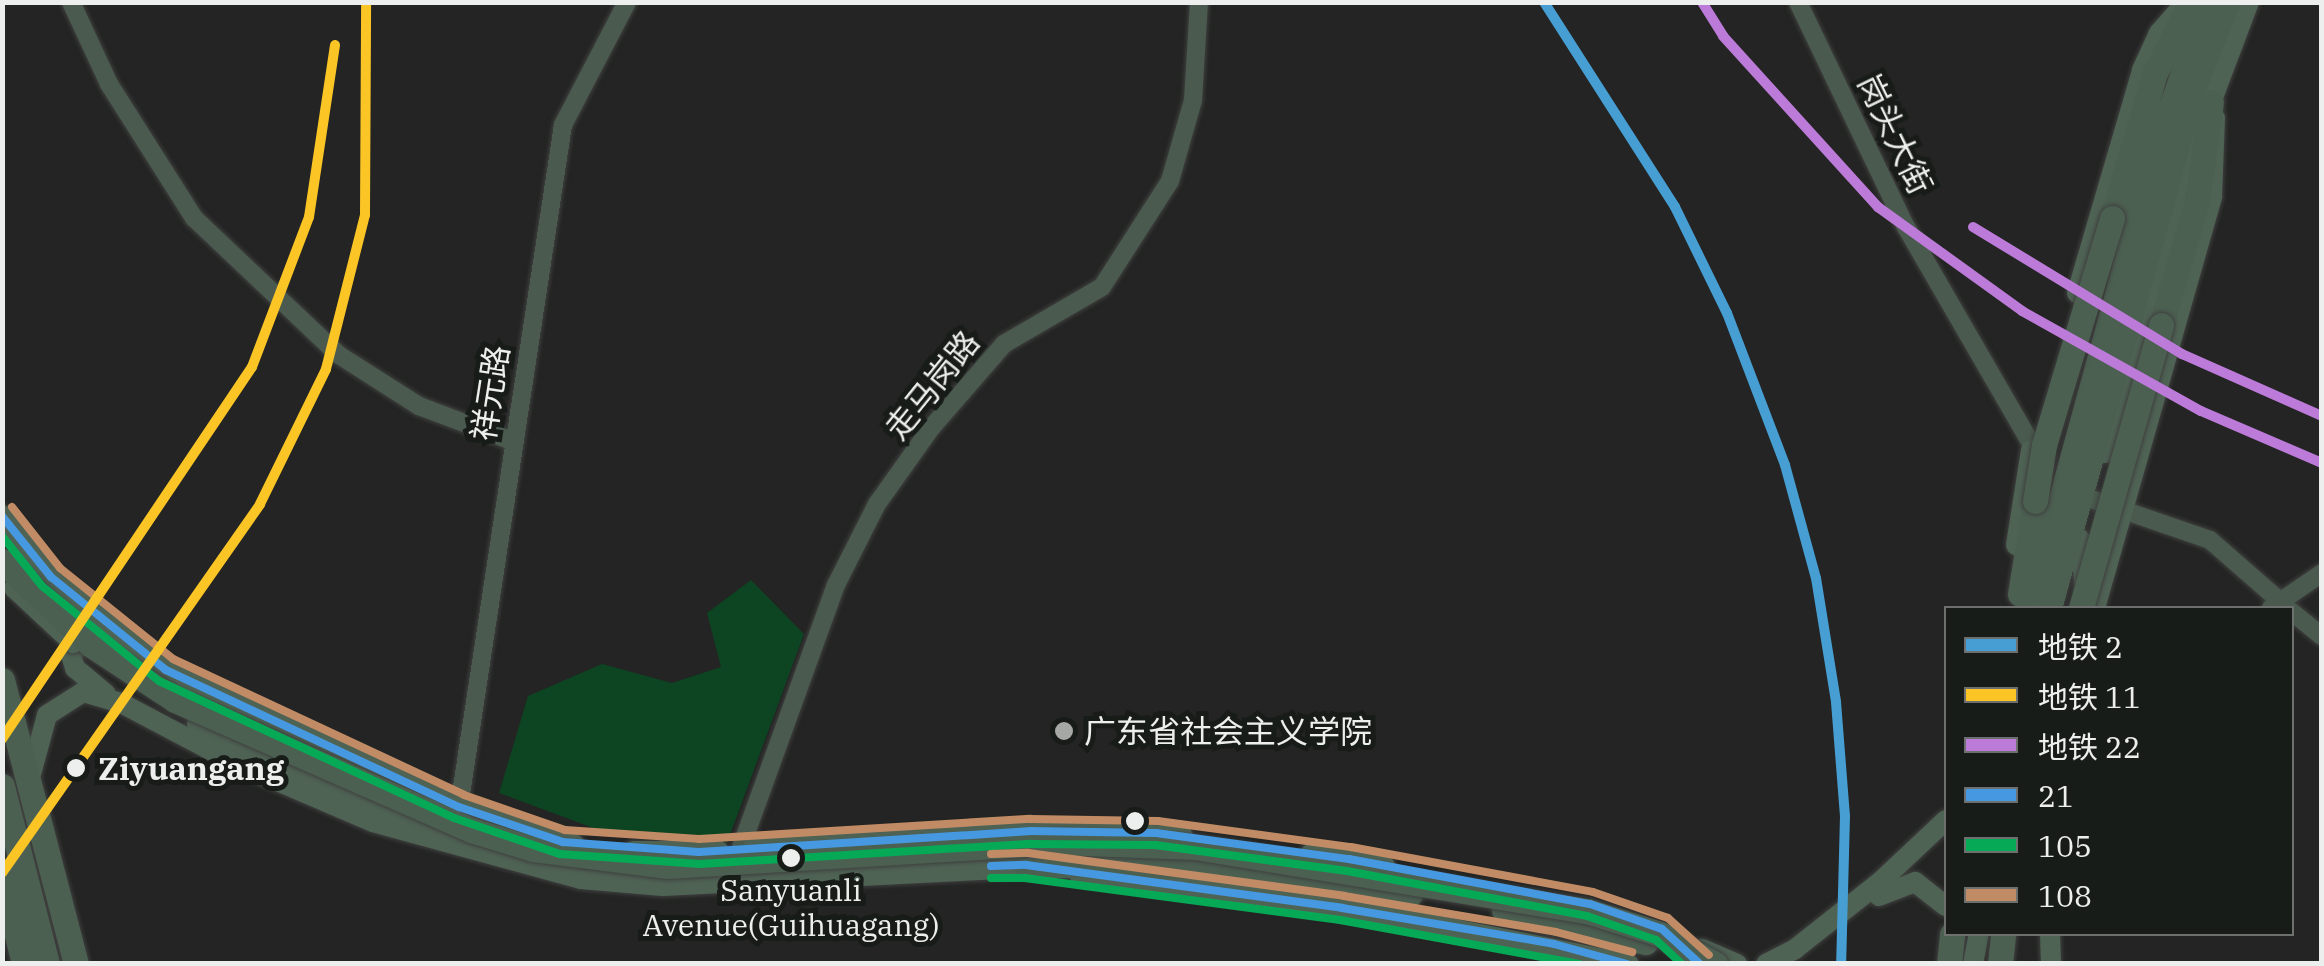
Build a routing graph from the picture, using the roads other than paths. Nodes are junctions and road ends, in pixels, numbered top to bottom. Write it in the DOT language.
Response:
graph roads {
  1 [pos="72,2"];
  2 [pos="627,2"];
  3 [pos="1199,2"];
  4 [pos="1798,2"];
  5 [pos="2191,2"];
  6 [pos="2208,2"];
  7 [pos="2228,2"];
  8 [pos="2249,2"];
  9 [pos="2211,102"];
  10 [pos="2090,359"];
  11 [pos="2042,414"];
  12 [pos="512,442"];
  13 [pos="2032,445"];
  14 [pos="2091,499"];
  15 [pos="2123,510"];
  16 [pos="2,515"];
  17 [pos="2080,539"];
  18 [pos="2,561"];
  19 [pos="2322,573"];
  20 [pos="2,575"];
  21 [pos="2017,606"];
  22 [pos="2017,606"];
  23 [pos="2018,606"];
  24 [pos="2032,606"];
  25 [pos="2050,606"];
  26 [pos="2062,606"];
  27 [pos="2084,606"];
  28 [pos="2085,606"];
  29 [pos="2096,606"];
  30 [pos="2280,606"];
  31 [pos="2284,606"];
  32 [pos="2294,616"];
  33 [pos="2322,636"];
  34 [pos="122,640"];
  35 [pos="2,680"];
  36 [pos="120,703"];
  37 [pos="2,786"];
  38 [pos="32,797"];
  39 [pos="458,807"];
  40 [pos="1944,822"];
  41 [pos="462,845"];
  42 [pos="740,850"];
  43 [pos="1026,865"];
  44 [pos="2,873"];
  45 [pos="1944,904"];
  46 [pos="1662,928"];
  47 [pos="1950,936"];
  48 [pos="1979,936"];
  49 [pos="2005,936"];
  50 [pos="2050,936"];
  51 [pos="38,960"];
  52 [pos="76,964"];
  53 [pos="1629,964"];
  54 [pos="1702,964"];
  55 [pos="1714,964"];
  56 [pos="1737,964"];
  57 [pos="1766,964"];
  58 [pos="1796,964"];
  59 [pos="1947,964"];
  60 [pos="1973,964"];
  61 [pos="1997,964"];
  62 [pos="2051,964"];
  1 -- 12 [label="street"];
  2 -- 12 [label="street, 祥元路"];
  3 -- 42 [label="street, 走马岗路"];
  4 -- 13 [label="street, 岗头大街"];
  5 -- 10 [label="main road"];
  5 -- 11 [label="main road"];
  5 -- 22 [label="highway, bridge"];
  6 -- 24 [label="highway"];
  7 -- 25 [label="highway"];
  8 -- 9 [label="main road"];
  9 -- 14 [label="main road"];
  9 -- 15 [label="main road"];
  9 -- 28 [label="highway, bridge"];
  10 -- 11 [label="main road"];
  10 -- 23 [label="main road"];
  11 -- 13 [label="main road"];
  12 -- 39 [label="street, 祥元路"];
  13 -- 21 [label="main road"];
  14 -- 15 [label="street"];
  14 -- 17 [label="main road"];
  15 -- 29 [label="main road"];
  15 -- 30 [label="street"];
  16 -- 34 [label="main road"];
  17 -- 26 [label="main road"];
  17 -- 27 [label="main road"];
  18 -- 55 [label="highway, bridge"];
  19 -- 31 [label="street"];
  20 -- 41 [label="main road, bridge"];
  32 -- 33 [label="street"];
  34 -- 36 [label="main road"];
  34 -- 39 [label="main road"];
  35 -- 38 [label="highway"];
  36 -- 38 [label="main road"];
  36 -- 41 [label="main road"];
  37 -- 51 [label="highway"];
  38 -- 52 [label="highway"];
  39 -- 42 [label="main road"];
  40 -- 57 [label="main road"];
  41 -- 43 [label="main road"];
  42 -- 46 [label="main road"];
  43 -- 53 [label="main road"];
  43 -- 54 [label="highway"];
  44 -- 51 [label="highway"];
  45 -- 58 [label="main road"];
  46 -- 54 [label="main road"];
  46 -- 56 [label="main road"];
  47 -- 59 [label="highway"];
  48 -- 60 [label="main road"];
  49 -- 61 [label="highway, bridge"];
  50 -- 62 [label="main road"];
}
